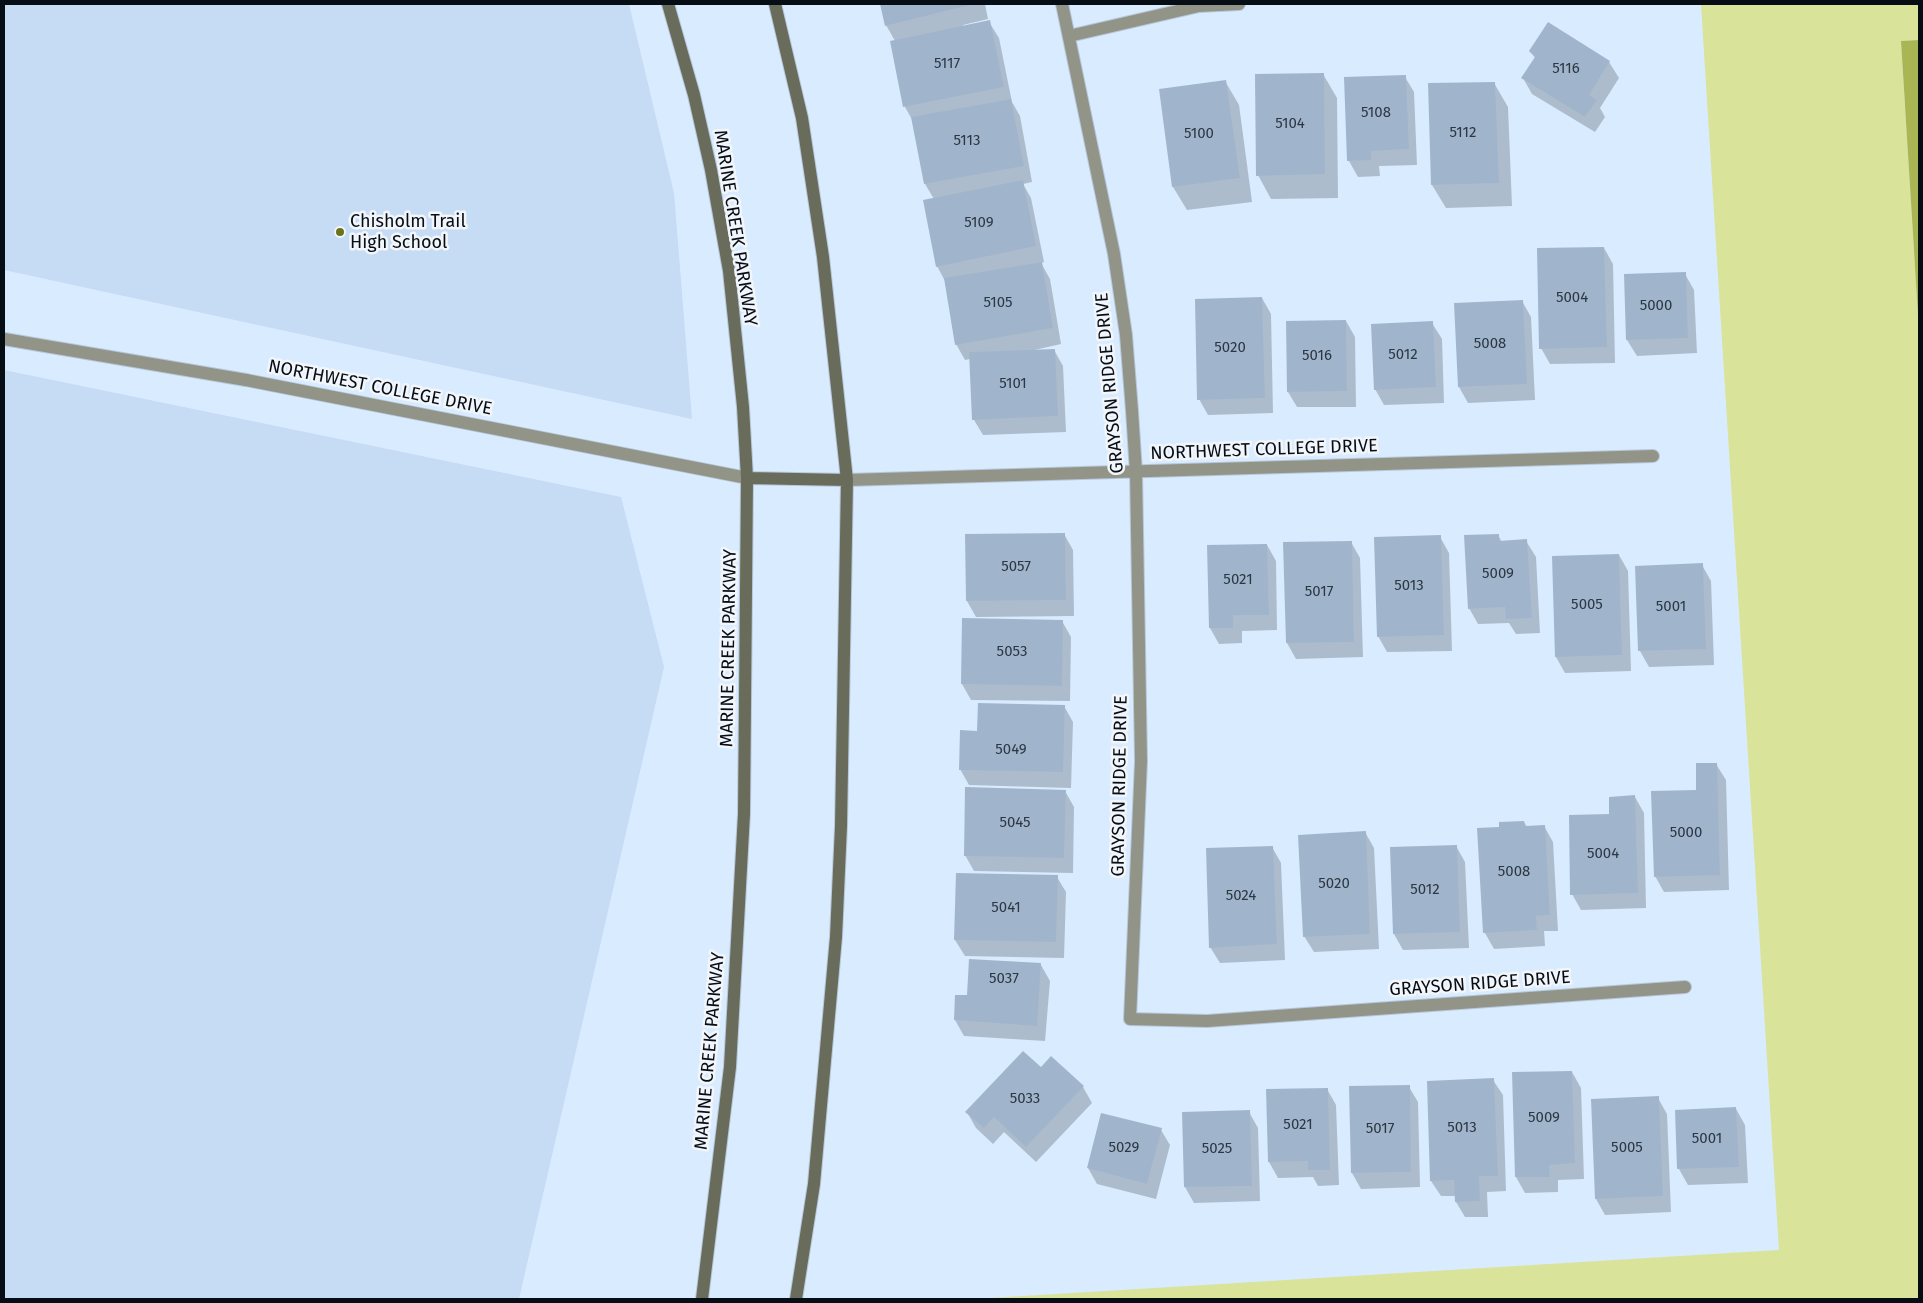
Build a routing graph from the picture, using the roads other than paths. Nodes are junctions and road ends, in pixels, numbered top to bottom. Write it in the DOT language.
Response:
graph roads {
  1 [pos="668,4"];
  2 [pos="775,4"];
  3 [pos="1062,4"];
  4 [pos="1239,4"];
  5 [pos="1069,36"];
  6 [pos="4,339"];
  7 [pos="1653,456"];
  8 [pos="1136,472"];
  9 [pos="747,478"];
  10 [pos="847,480"];
  11 [pos="1685,987"];
  12 [pos="702,1299"];
  13 [pos="796,1299"];
  1 -- 9 [label="main road, MARINE CREEK PARKWAY"];
  2 -- 10 [label="main road"];
  3 -- 5 [label="street, GRAYSON RIDGE DRIVE"];
  4 -- 5 [label="street"];
  5 -- 8 [label="street, GRAYSON RIDGE DRIVE"];
  6 -- 9 [label="street, NORTHWEST COLLEGE DRIVE"];
  7 -- 8 [label="street, NORTHWEST COLLEGE DRIVE"];
  8 -- 10 [label="street, NORTHWEST COLLEGE DRIVE"];
  8 -- 11 [label="street, GRAYSON RIDGE DRIVE"];
  9 -- 10 [label="main road"];
  9 -- 12 [label="main road, MARINE CREEK PARKWAY"];
  10 -- 13 [label="main road"];
}
